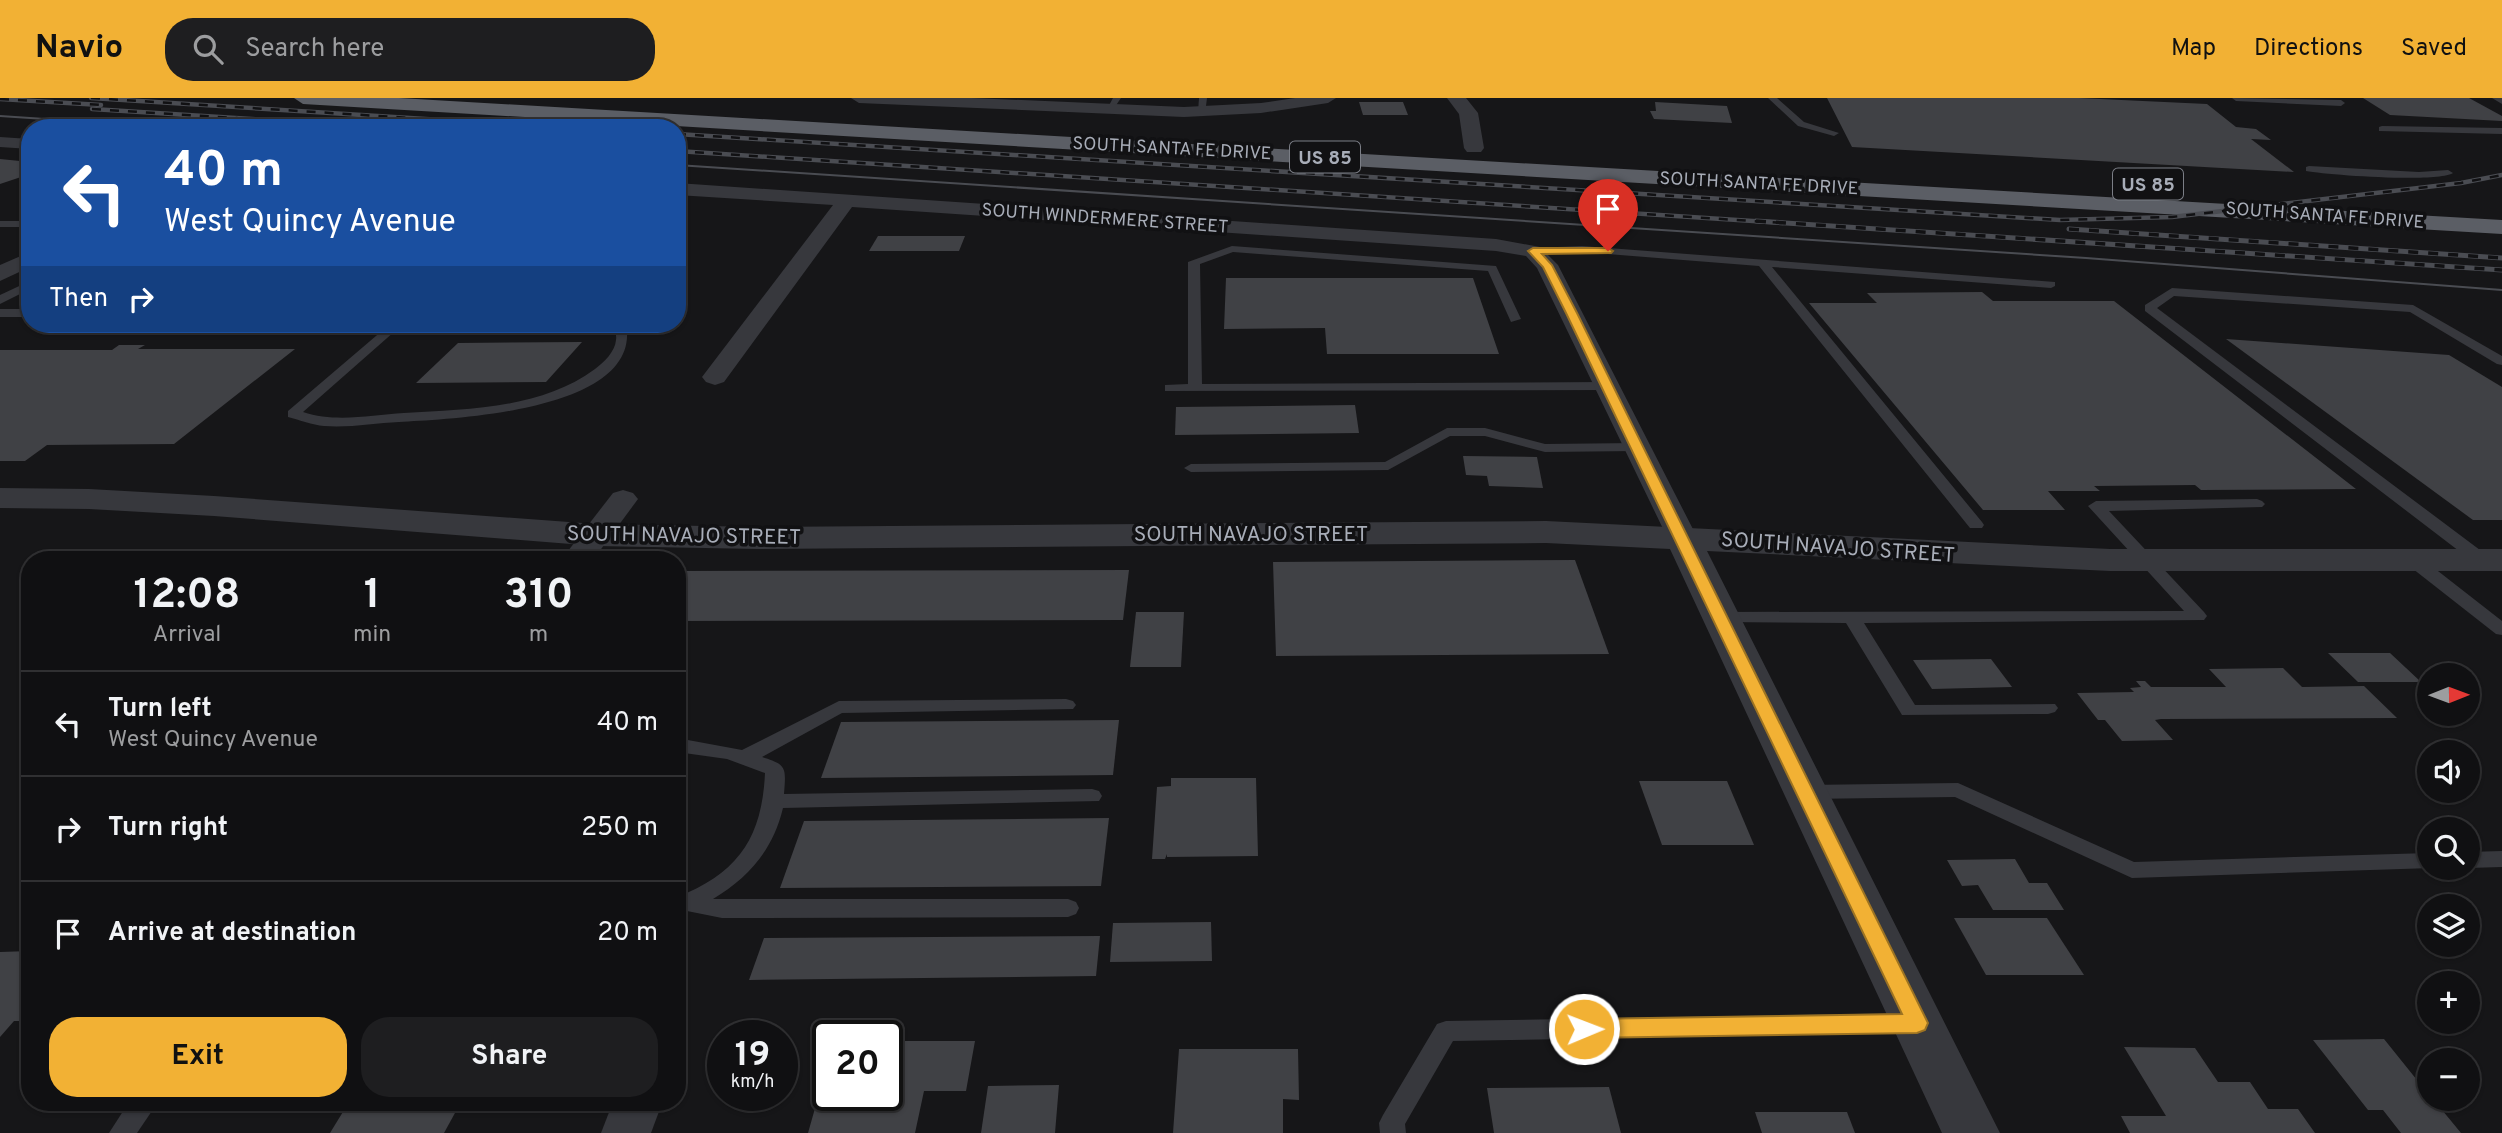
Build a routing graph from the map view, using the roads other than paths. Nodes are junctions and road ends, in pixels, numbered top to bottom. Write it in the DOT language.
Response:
graph roads {
  1 [pos="303,98"];
  2 [pos="619,98"];
  3 [pos="859,98"];
  4 [pos="1328,98"];
  5 [pos="1456,98"];
  6 [pos="1772,98"];
  7 [pos="2236,98"];
  8 [pos="2496,98"];
  9 [pos="911,99"];
  10 [pos="2502,101"];
  11 [pos="2341,103"];
  12 [pos="1113,104"];
  13 [pos="1203,105"];
  14 [pos="661,119"];
  15 [pos="686,120"];
  16 [pos="2382,129"];
  17 [pos="2502,131"];
  18 [pos="1834,133"];
  19 [pos="0,142"];
  20 [pos="21,143"];
  21 [pos="1474,148"];
  22 [pos="2309,169"];
  23 [pos="2448,173"];
  24 [pos="2105,182"];
  25 [pos="686,190"];
  26 [pos="846,201"];
  27 [pos="0,224"];
  28 [pos="21,224"];
  29 [pos="2502,227"];
  30 [pos="1533,251"];
  31 [pos="1762,262"];
  32 [pos="21,263"];
  33 [pos="0,274"];
  34 [pos="2051,284"];
  35 [pos="21,289"];
  36 [pos="0,300"];
  37 [pos="0,313"];
  38 [pos="21,313"];
  39 [pos="1515,319"];
  40 [pos="387,333"];
  41 [pos="624,333"];
  42 [pos="2502,360"];
  43 [pos="715,377"];
  44 [pos="1607,386"];
  45 [pos="1170,388"];
  46 [pos="1195,388"];
  47 [pos="1637,447"];
  48 [pos="1191,467"];
  49 [pos="0,498"];
  50 [pos="623,499"];
  51 [pos="2257,504"];
  52 [pos="1976,525"];
  53 [pos="1682,537"];
  54 [pos="586,548"];
  55 [pos="2492,560"];
  56 [pos="2149,561"];
  57 [pos="2414,561"];
  58 [pos="1721,617"];
  59 [pos="1852,618"];
  60 [pos="2502,630"];
  61 [pos="1066,705"];
  62 [pos="2048,708"];
  63 [pos="686,745"];
  64 [pos="745,757"];
  65 [pos="1806,792"];
  66 [pos="1092,796"];
  67 [pos="775,801"];
  68 [pos="2502,859"];
  69 [pos="2480,860"];
  70 [pos="2417,861"];
  71 [pos="686,901"];
  72 [pos="686,904"];
  73 [pos="1068,908"];
  74 [pos="1917,1023"];
  75 [pos="138,1111"];
  76 [pos="122,1133"];
  77 [pos="1392,1133"];
  78 [pos="1971,1133"];
  1 -- 14 [label="highway, SOUTH SANTA FE DRIVE / US 85"];
  2 -- 21 [label="highway, SOUTH SANTA FE DRIVE / US 85"];
  3 -- 9 [label="street"];
  4 -- 13 [label="street"];
  5 -- 21 [label="street"];
  6 -- 18 [label="lane"];
  7 -- 11 [label="lane"];
  8 -- 10 [label="lane"];
  9 -- 12 [label="street"];
  12 -- 13 [label="street"];
  15 -- 29 [label="highway, SOUTH SANTA FE DRIVE / US 85"];
  16 -- 17 [label="lane"];
  19 -- 20 [label="street"];
  21 -- 24 [label="highway, SOUTH SANTA FE DRIVE / US 85"];
  22 -- 23 [label="lane"];
  25 -- 26 [label="street, SOUTH WINDERMERE STREET"];
  26 -- 30 [label="street, SOUTH WINDERMERE STREET"];
  26 -- 43 [label="street"];
  27 -- 28 [label="lane"];
  30 -- 31 [label="lane"];
  30 -- 44 [label="street"];
  31 -- 34 [label="lane"];
  31 -- 52 [label="lane"];
  32 -- 33 [label="street"];
  35 -- 36 [label="lane"];
  37 -- 38 [label="lane"];
  39 -- 46 [label="lane"];
  40 -- 41 [label="lane"];
  42 -- 55 [label="lane"];
  44 -- 46 [label="lane"];
  44 -- 47 [label="street"];
  45 -- 46 [label="lane"];
  47 -- 48 [label="lane"];
  47 -- 53 [label="street"];
  49 -- 54 [label="street, SOUTH NAVAJO STREET"];
  50 -- 54 [label="street"];
  51 -- 56 [label="lane"];
  53 -- 54 [label="street, SOUTH NAVAJO STREET"];
  53 -- 56 [label="street, SOUTH NAVAJO STREET"];
  53 -- 58 [label="street"];
  55 -- 57 [label="street, SOUTH NAVAJO STREET"];
  56 -- 57 [label="street, SOUTH NAVAJO STREET"];
  56 -- 59 [label="lane"];
  57 -- 60 [label="lane"];
  58 -- 59 [label="lane"];
  58 -- 65 [label="street"];
  59 -- 62 [label="lane"];
  61 -- 64 [label="lane"];
  63 -- 64 [label="lane"];
  64 -- 67 [label="lane"];
  65 -- 70 [label="lane"];
  65 -- 74 [label="street"];
  66 -- 67 [label="lane"];
  67 -- 71 [label="lane"];
  68 -- 69 [label="lane"];
  72 -- 73 [label="lane"];
  74 -- 77 [label="lane"];
  74 -- 78 [label="street"];
  75 -- 76 [label="lane"];
}
